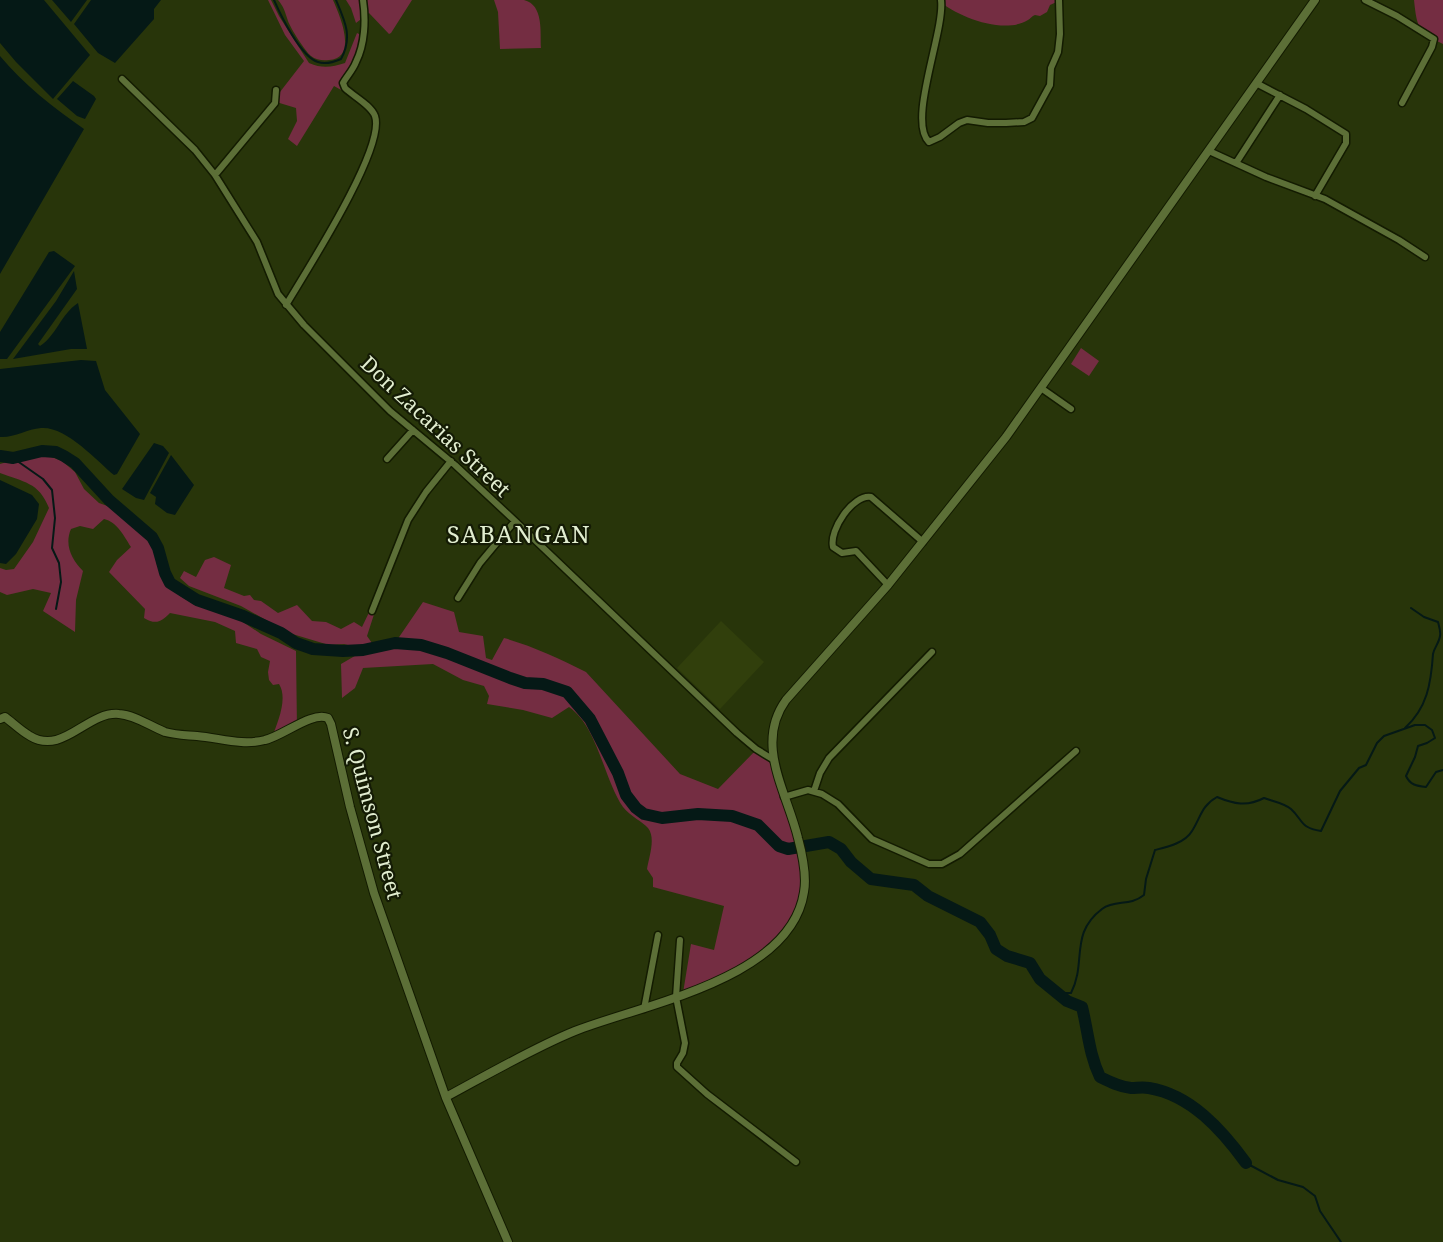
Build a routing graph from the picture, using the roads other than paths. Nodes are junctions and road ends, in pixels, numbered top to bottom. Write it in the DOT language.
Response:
graph roads {
  1 [pos="363,0"];
  2 [pos="941,0"];
  3 [pos="1059,0"];
  4 [pos="1315,0"];
  5 [pos="1365,0"];
  6 [pos="122,79"];
  7 [pos="1256,83"];
  8 [pos="276,90"];
  9 [pos="1280,95"];
  10 [pos="1402,103"];
  11 [pos="1209,151"];
  12 [pos="1236,163"];
  13 [pos="215,175"];
  14 [pos="1315,196"];
  15 [pos="1425,257"];
  16 [pos="286,305"];
  17 [pos="1041,388"];
  18 [pos="1071,410"];
  19 [pos="413,430"];
  20 [pos="387,459"];
  21 [pos="451,461"];
  22 [pos="515,520"];
  23 [pos="923,542"];
  24 [pos="888,585"];
  25 [pos="458,598"];
  26 [pos="372,611"];
  27 [pos="932,652"];
  28 [pos="2,716"];
  29 [pos="1076,751"];
  30 [pos="774,760"];
  31 [pos="814,791"];
  32 [pos="784,797"];
  33 [pos="658,935"];
  34 [pos="680,940"];
  35 [pos="676,998"];
  36 [pos="644,1009"];
  37 [pos="446,1097"];
  38 [pos="796,1162"];
  39 [pos="507,1242"];
  1 -- 16 [label="street"];
  2 -- 3 [label="street"];
  4 -- 7 [label="street"];
  5 -- 10 [label="street"];
  6 -- 13 [label="street, Don Zacarias Street"];
  7 -- 9 [label="street"];
  7 -- 11 [label="street"];
  8 -- 13 [label="street"];
  9 -- 12 [label="street"];
  9 -- 14 [label="street"];
  11 -- 12 [label="street"];
  11 -- 17 [label="street"];
  12 -- 14 [label="street"];
  13 -- 16 [label="street, Don Zacarias Street"];
  14 -- 15 [label="street"];
  16 -- 19 [label="street, Don Zacarias Street"];
  17 -- 18 [label="street"];
  17 -- 23 [label="street"];
  19 -- 20 [label="street"];
  19 -- 21 [label="street, Don Zacarias Street"];
  21 -- 22 [label="street, Don Zacarias Street"];
  21 -- 26 [label="street"];
  22 -- 25 [label="street"];
  22 -- 30 [label="street, Don Zacarias Street"];
  23 -- 24 [label="street"];
  23 -- 24 [label="street"];
  24 -- 30 [label="street"];
  27 -- 31 [label="street"];
  28 -- 37 [label="street, S. Quimson Street"];
  29 -- 31 [label="street"];
  30 -- 32 [label="street"];
  31 -- 32 [label="street"];
  32 -- 35 [label="street"];
  33 -- 36 [label="street"];
  34 -- 35 [label="street"];
  35 -- 36 [label="street"];
  35 -- 38 [label="street"];
  36 -- 37 [label="street"];
  37 -- 39 [label="street, S. Quimson Street"];
}
